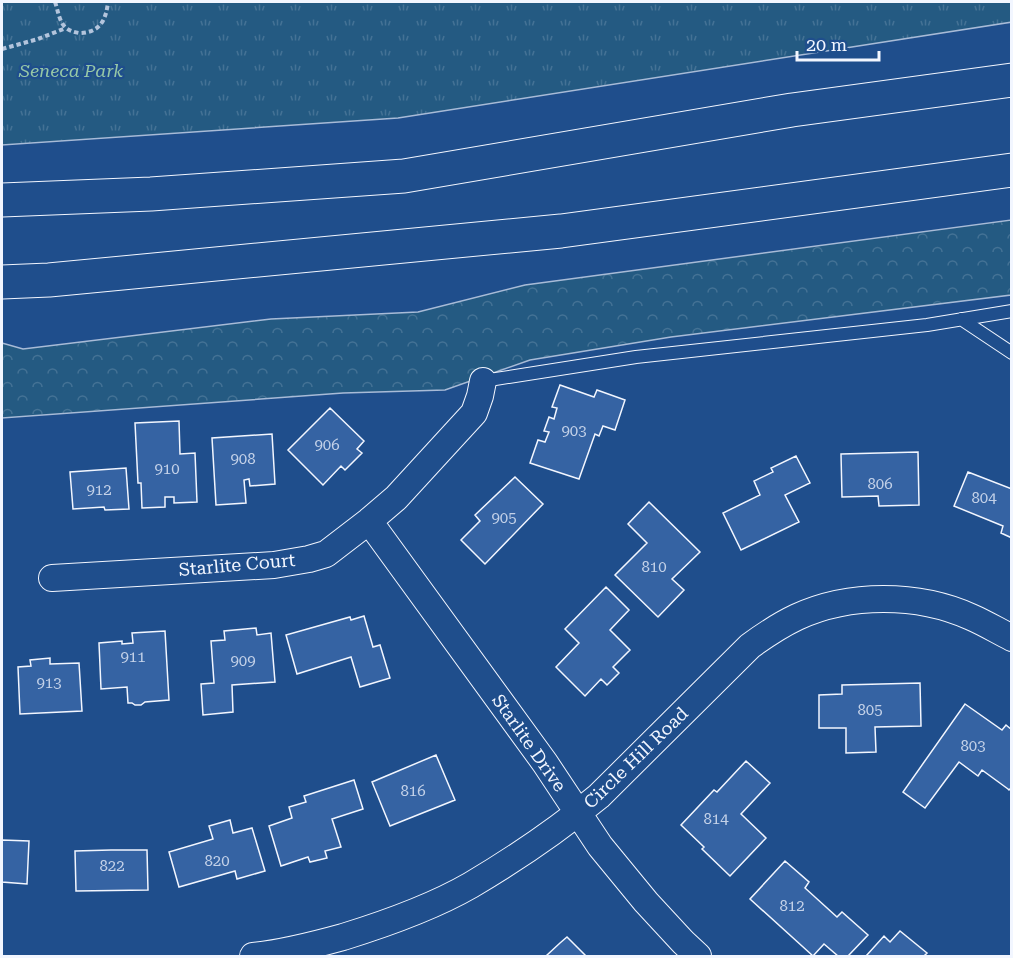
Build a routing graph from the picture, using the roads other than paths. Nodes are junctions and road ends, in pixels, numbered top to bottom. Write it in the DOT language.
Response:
graph roads {
  1 [pos="1011,80"];
  2 [pos="1011,170"];
  3 [pos="2,200"];
  4 [pos="2,282"];
  5 [pos="1011,311"];
  6 [pos="961,319"];
  7 [pos="1011,353"];
  8 [pos="483,381"];
  9 [pos="369,521"];
  10 [pos="52,578"];
  11 [pos="1011,638"];
  12 [pos="578,813"];
  13 [pos="253,957"];
  14 [pos="698,957"];
  1 -- 3 [label="highway"];
  2 -- 4 [label="highway"];
  5 -- 6 [label="lane"];
  6 -- 7 [label="lane"];
  6 -- 8 [label="lane"];
  8 -- 9 [label="street, Starlite Court"];
  9 -- 10 [label="street, Starlite Court"];
  9 -- 12 [label="street, Starlite Drive"];
  11 -- 12 [label="street, Circle Hill Road"];
  12 -- 13 [label="street, Circle Hill Road"];
  12 -- 14 [label="street, Starlite Drive"];
}
